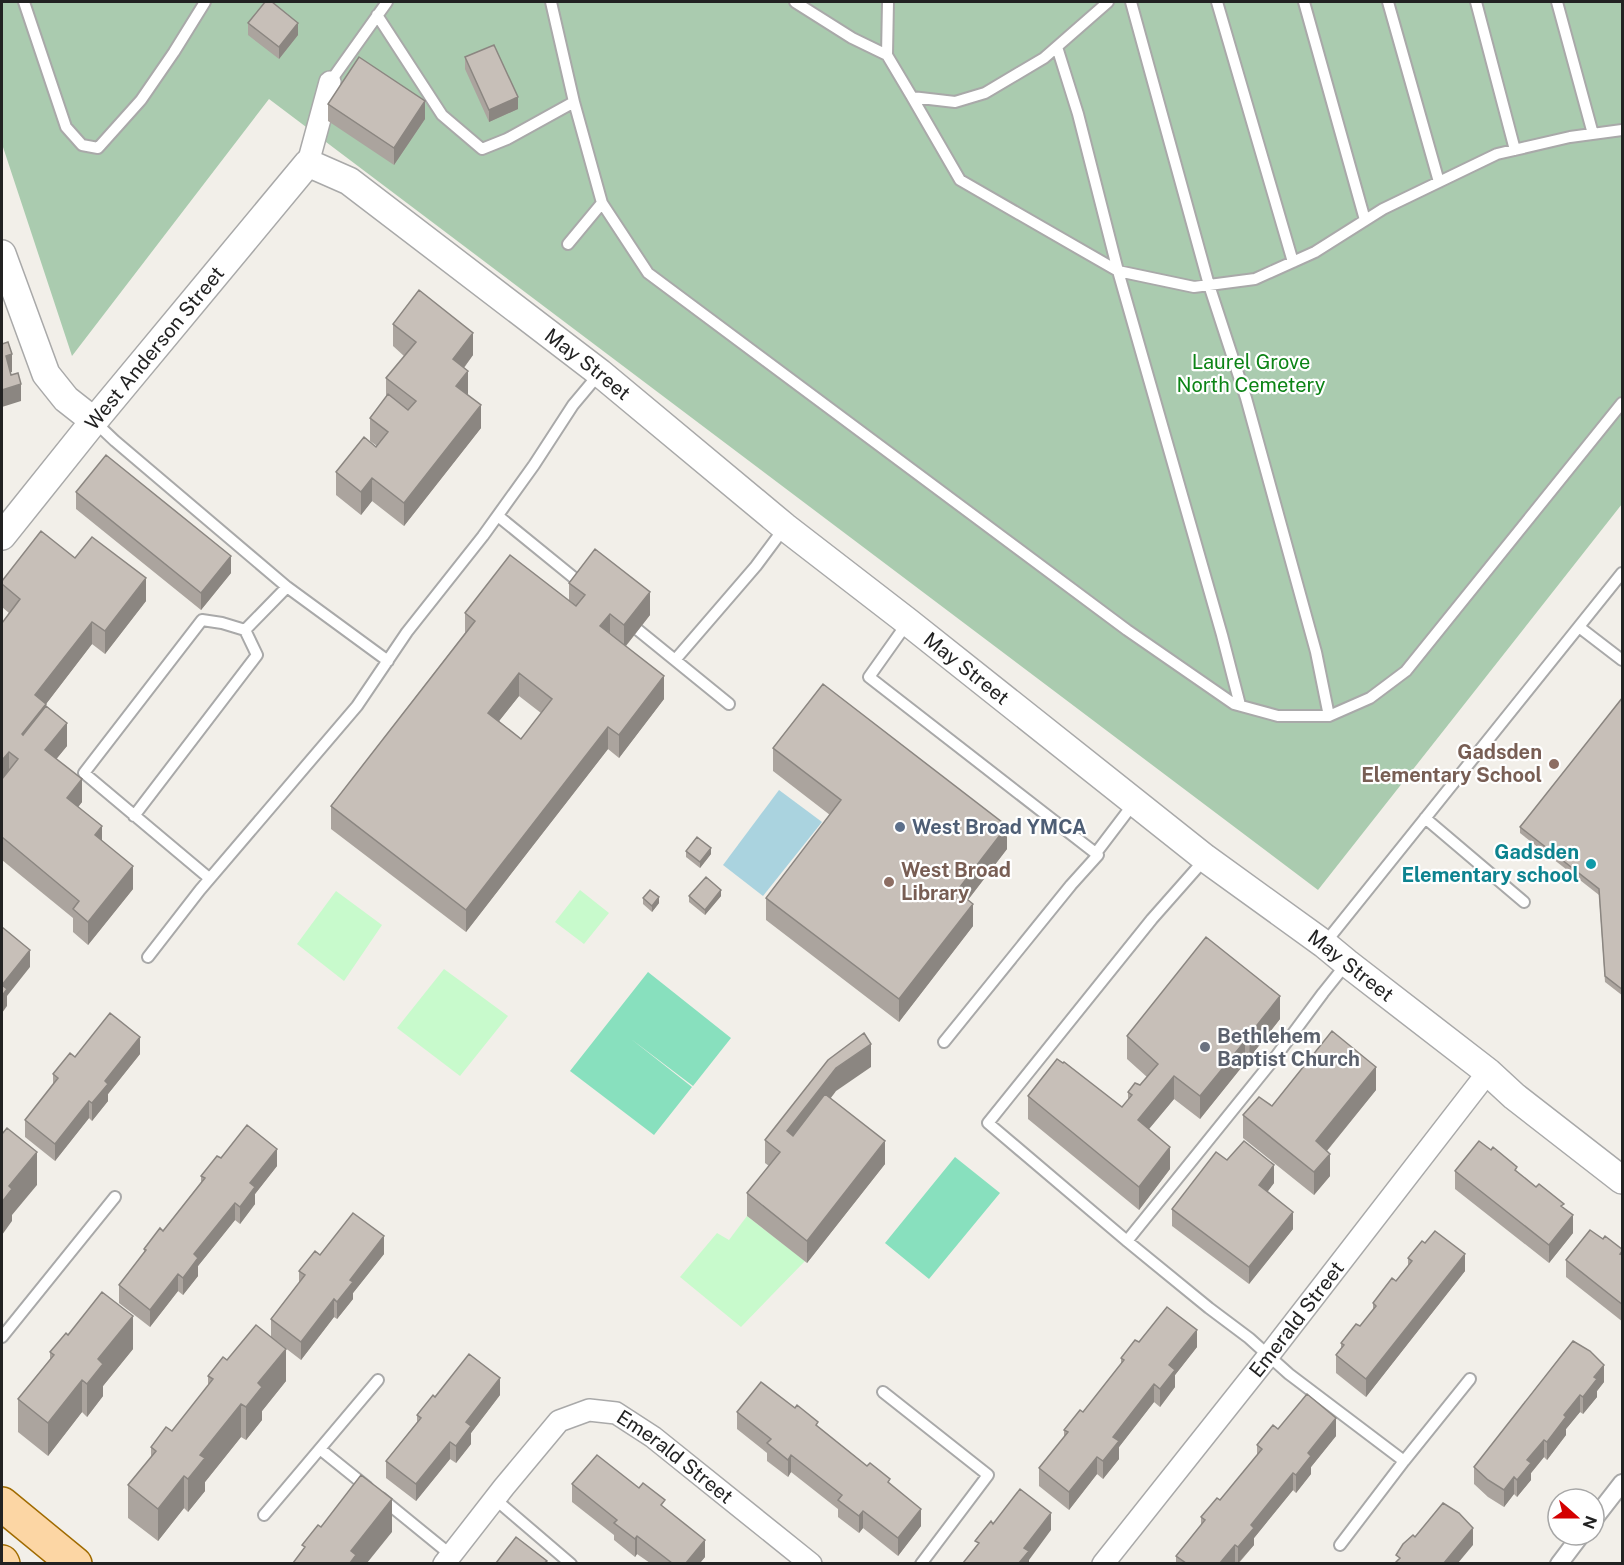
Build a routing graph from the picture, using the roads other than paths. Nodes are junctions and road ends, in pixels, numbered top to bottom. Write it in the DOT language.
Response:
graph roads {
  1 [pos="24,2"];
  2 [pos="192,2"];
  3 [pos="205,2"];
  4 [pos="387,2"];
  5 [pos="551,2"];
  6 [pos="795,2"];
  7 [pos="888,2"];
  8 [pos="1108,2"];
  9 [pos="1131,2"];
  10 [pos="1217,2"];
  11 [pos="1304,2"];
  12 [pos="1388,2"];
  13 [pos="1476,2"];
  14 [pos="1557,2"];
  15 [pos="377,15"];
  16 [pos="196,16"];
  17 [pos="1057,46"];
  18 [pos="887,55"];
  19 [pos="330,82"];
  20 [pos="912,97"];
  21 [pos="574,102"];
  22 [pos="1623,130"];
  23 [pos="1593,134"];
  24 [pos="1515,150"];
  25 [pos="308,163"];
  26 [pos="1439,182"];
  27 [pos="603,203"];
  28 [pos="1365,220"];
  29 [pos="568,244"];
  30 [pos="2,254"];
  31 [pos="1293,262"];
  32 [pos="1118,271"];
  33 [pos="1209,285"];
  34 [pos="600,373"];
  35 [pos="1623,403"];
  36 [pos="94,421"];
  37 [pos="498,516"];
  38 [pos="785,527"];
  39 [pos="2,536"];
  40 [pos="1623,573"];
  41 [pos="584,586"];
  42 [pos="287,587"];
  43 [pos="908,622"];
  44 [pos="1579,627"];
  45 [pos="245,630"];
  46 [pos="638,630"];
  47 [pos="675,660"];
  48 [pos="1623,660"];
  49 [pos="388,661"];
  50 [pos="729,704"];
  51 [pos="1240,705"];
  52 [pos="1329,716"];
  53 [pos="1134,802"];
  54 [pos="134,816"];
  55 [pos="1425,818"];
  56 [pos="1096,853"];
  57 [pos="1205,858"];
  58 [pos="209,878"];
  59 [pos="1524,902"];
  60 [pos="1324,944"];
  61 [pos="148,957"];
  62 [pos="1347,963"];
  63 [pos="944,1042"];
  64 [pos="1488,1072"];
  65 [pos="1623,1180"];
  66 [pos="115,1197"];
  67 [pos="1127,1241"];
  68 [pos="2,1337"];
  69 [pos="1269,1355"];
  70 [pos="1470,1378"];
  71 [pos="378,1380"];
  72 [pos="883,1392"];
  73 [pos="320,1449"];
  74 [pos="1404,1461"];
  75 [pos="1623,1483"];
  76 [pos="495,1499"];
  77 [pos="2,1504"];
  78 [pos="1606,1504"];
  79 [pos="264,1515"];
  80 [pos="1340,1545"];
  81 [pos="1572,1547"];
  82 [pos="448,1559"];
  83 [pos="75,1563"];
  84 [pos="571,1563"];
  85 [pos="811,1563"];
  86 [pos="921,1563"];
  87 [pos="1103,1563"];
  88 [pos="1559,1563"];
  1 -- 16 [label="lane"];
  2 -- 16 [label="lane"];
  3 -- 16 [label="lane"];
  4 -- 15 [label="lane"];
  5 -- 21 [label="lane"];
  6 -- 18 [label="lane"];
  7 -- 18 [label="lane"];
  8 -- 17 [label="lane"];
  9 -- 33 [label="lane"];
  10 -- 31 [label="lane"];
  11 -- 28 [label="lane"];
  12 -- 26 [label="lane"];
  13 -- 24 [label="lane"];
  14 -- 23 [label="lane"];
  15 -- 19 [label="lane"];
  15 -- 21 [label="lane"];
  17 -- 20 [label="lane"];
  17 -- 32 [label="lane"];
  18 -- 20 [label="lane"];
  19 -- 25 [label="street"];
  20 -- 32 [label="lane"];
  21 -- 27 [label="lane"];
  22 -- 23 [label="lane"];
  23 -- 24 [label="lane"];
  24 -- 26 [label="lane"];
  25 -- 34 [label="street, May Street"];
  25 -- 36 [label="street, West Anderson Street"];
  26 -- 28 [label="lane"];
  27 -- 29 [label="lane"];
  27 -- 51 [label="lane"];
  28 -- 31 [label="lane"];
  30 -- 36 [label="street"];
  31 -- 33 [label="lane"];
  32 -- 33 [label="lane"];
  32 -- 51 [label="lane"];
  33 -- 52 [label="lane"];
  34 -- 37 [label="lane"];
  34 -- 38 [label="street, May Street"];
  35 -- 52 [label="lane"];
  36 -- 39 [label="street, West Anderson Street"];
  36 -- 42 [label="lane"];
  37 -- 41 [label="lane"];
  37 -- 49 [label="lane"];
  38 -- 43 [label="street, May Street"];
  38 -- 47 [label="lane"];
  40 -- 44 [label="lane"];
  42 -- 45 [label="lane"];
  42 -- 49 [label="lane"];
  43 -- 53 [label="street, May Street"];
  43 -- 56 [label="lane"];
  44 -- 48 [label="lane"];
  44 -- 55 [label="lane"];
  45 -- 54 [label="lane"];
  45 -- 54 [label="lane"];
  46 -- 47 [label="lane"];
  47 -- 50 [label="lane"];
  49 -- 58 [label="lane"];
  51 -- 52 [label="lane"];
  53 -- 56 [label="lane"];
  53 -- 57 [label="street, May Street"];
  54 -- 58 [label="lane"];
  55 -- 59 [label="lane"];
  55 -- 60 [label="lane"];
  56 -- 63 [label="lane"];
  57 -- 60 [label="street, May Street"];
  57 -- 67 [label="lane"];
  58 -- 61 [label="lane"];
  60 -- 62 [label="street, May Street"];
  62 -- 64 [label="street, May Street"];
  62 -- 67 [label="lane"];
  64 -- 65 [label="street, May Street"];
  64 -- 69 [label="street, Emerald Street"];
  66 -- 68 [label="lane"];
  67 -- 69 [label="lane"];
  69 -- 74 [label="lane"];
  69 -- 87 [label="street, Emerald Street"];
  70 -- 74 [label="lane"];
  71 -- 73 [label="lane"];
  72 -- 86 [label="lane"];
  73 -- 79 [label="lane"];
  73 -- 82 [label="lane"];
  74 -- 80 [label="lane"];
  75 -- 78 [label="street"];
  76 -- 82 [label="street, Emerald Street"];
  76 -- 84 [label="lane"];
  76 -- 85 [label="street, Emerald Street"];
  77 -- 83 [label="main road"];
  81 -- 88 [label="street"];
}
